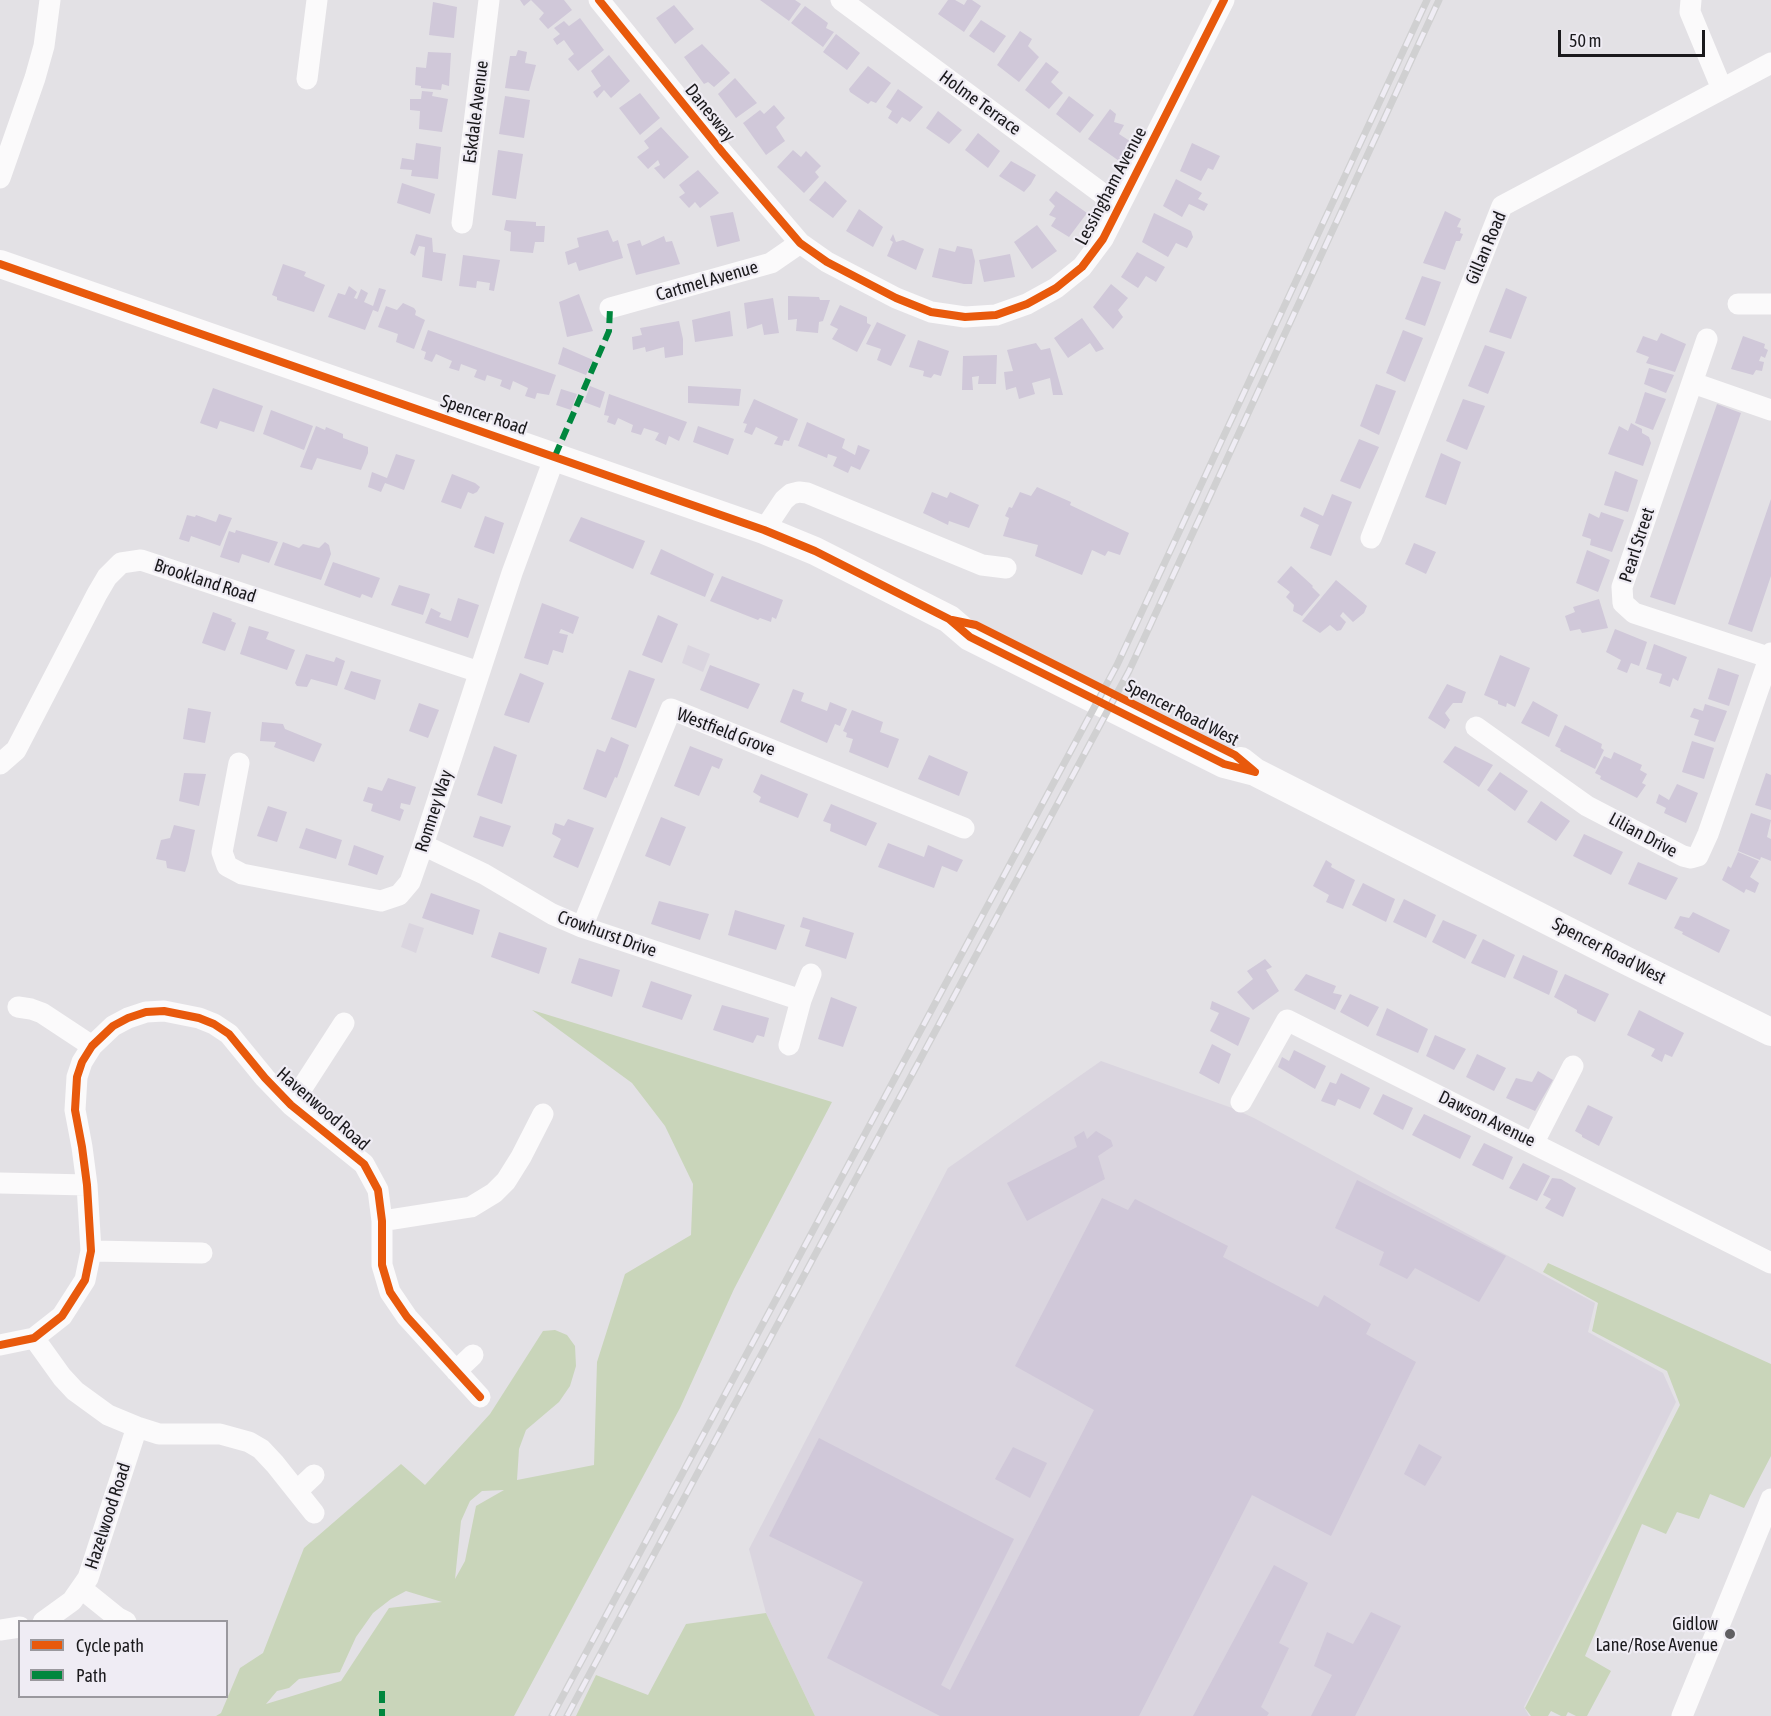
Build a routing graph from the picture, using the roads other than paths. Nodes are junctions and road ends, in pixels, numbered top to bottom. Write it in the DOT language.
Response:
graph roads {
  1 [pos="50,0"];
  2 [pos="317,0"];
  3 [pos="489,0"];
  4 [pos="599,0"];
  5 [pos="841,0"];
  6 [pos="1224,0"];
  7 [pos="1691,0"];
  8 [pos="1771,63"];
  9 [pos="307,79"];
  10 [pos="1722,89"];
  11 [pos="0,178"];
  12 [pos="1119,206"];
  13 [pos="462,223"];
  14 [pos="800,243"];
  15 [pos="0,264"];
  16 [pos="1738,303"];
  17 [pos="1771,304"];
  18 [pos="610,308"];
  19 [pos="1707,339"];
  20 [pos="1693,382"];
  21 [pos="1771,410"];
  22 [pos="555,456"];
  23 [pos="764,530"];
  24 [pos="1371,538"];
  25 [pos="1006,568"];
  26 [pos="1771,656"];
  27 [pos="479,672"];
  28 [pos="1054,672"];
  29 [pos="1476,727"];
  30 [pos="0,764"];
  31 [pos="239,764"];
  32 [pos="964,828"];
  33 [pos="423,846"];
  34 [pos="582,927"];
  35 [pos="811,974"];
  36 [pos="801,1000"];
  37 [pos="12,1004"];
  38 [pos="344,1023"];
  39 [pos="1771,1032"];
  40 [pos="92,1046"];
  41 [pos="789,1046"];
  42 [pos="1573,1065"];
  43 [pos="1241,1102"];
  44 [pos="291,1105"];
  45 [pos="543,1114"];
  46 [pos="1534,1142"];
  47 [pos="0,1184"];
  48 [pos="87,1185"];
  49 [pos="382,1221"];
  50 [pos="91,1251"];
  51 [pos="202,1252"];
  52 [pos="1771,1263"];
  53 [pos="34,1338"];
  54 [pos="0,1345"];
  55 [pos="473,1355"];
  56 [pos="456,1371"];
  57 [pos="480,1397"];
  58 [pos="137,1427"];
  59 [pos="314,1474"];
  60 [pos="297,1491"];
  61 [pos="1771,1499"];
  62 [pos="314,1513"];
  63 [pos="82,1589"];
  64 [pos="46,1620"];
  65 [pos="122,1620"];
  66 [pos="18,1627"];
  67 [pos="0,1630"];
  68 [pos="1682,1716"];
  1 -- 11 [label="street"];
  2 -- 9 [label="street"];
  3 -- 13 [label="street, Eskdale Avenue"];
  4 -- 14 [label="street, Danesway"];
  5 -- 12 [label="street, Holme Terrace"];
  6 -- 12 [label="street, Lessingham Avenue"];
  7 -- 10 [label="street"];
  8 -- 10 [label="street, Gillan Road"];
  10 -- 24 [label="street, Gillan Road"];
  12 -- 14 [label="street, Lessingham Avenue"];
  14 -- 18 [label="street, Cartmel Avenue"];
  15 -- 22 [label="street, Spencer Road"];
  16 -- 17 [label="street"];
  19 -- 20 [label="street, Pearl Street"];
  20 -- 21 [label="street"];
  20 -- 26 [label="street, Pearl Street"];
  22 -- 23 [label="street, Spencer Road"];
  22 -- 27 [label="street, Romney Way"];
  23 -- 25 [label="street"];
  23 -- 28 [label="street, Spencer Road"];
  26 -- 29 [label="street, Lilian Drive"];
  27 -- 30 [label="street, Brookland Road"];
  27 -- 33 [label="street, Romney Way"];
  28 -- 39 [label="street, Spencer Road West"];
  31 -- 33 [label="street, Romney Way"];
  32 -- 34 [label="street, Westfield Grove"];
  33 -- 34 [label="street, Crowhurst Drive"];
  34 -- 36 [label="street, Crowhurst Drive"];
  35 -- 36 [label="street"];
  36 -- 41 [label="street"];
  37 -- 40 [label="street"];
  38 -- 44 [label="street"];
  40 -- 44 [label="street, Havenwood Road"];
  40 -- 48 [label="street, Havenwood Road"];
  42 -- 46 [label="street"];
  43 -- 46 [label="street, Dawson Avenue"];
  44 -- 49 [label="street, Havenwood Road"];
  45 -- 49 [label="street"];
  46 -- 52 [label="street, Dawson Avenue"];
  47 -- 48 [label="street"];
  48 -- 50 [label="street, Havenwood Road"];
  49 -- 56 [label="street, Havenwood Road"];
  50 -- 51 [label="street"];
  50 -- 53 [label="street, Havenwood Road"];
  53 -- 54 [label="street, Havenwood Road"];
  53 -- 58 [label="street"];
  55 -- 56 [label="street"];
  56 -- 57 [label="street, Havenwood Road"];
  58 -- 60 [label="street"];
  58 -- 63 [label="street, Hazelwood Road"];
  59 -- 60 [label="street"];
  60 -- 62 [label="street"];
  61 -- 68 [label="street"];
  63 -- 64 [label="street, Hazelwood Road"];
  63 -- 65 [label="street"];
  66 -- 67 [label="street"];
}
